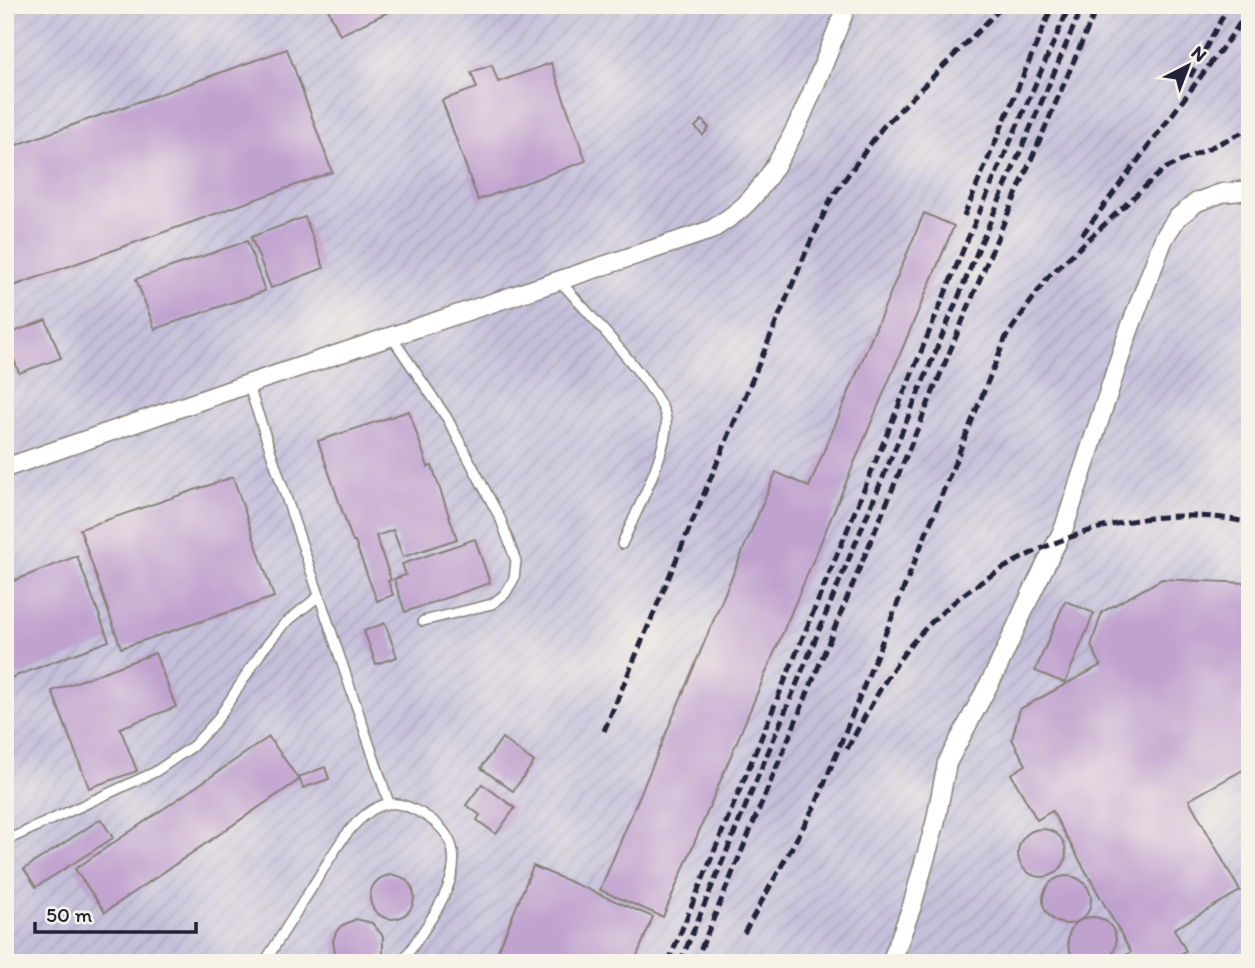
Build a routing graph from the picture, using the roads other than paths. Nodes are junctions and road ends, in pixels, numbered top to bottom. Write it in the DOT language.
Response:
graph roads {
  1 [pos="847,5"];
  2 [pos="1250,190"];
  3 [pos="559,280"];
  4 [pos="391,335"];
  5 [pos="248,384"];
  6 [pos="5,468"];
  7 [pos="622,544"];
  8 [pos="319,596"];
  9 [pos="423,621"];
  10 [pos="389,803"];
  11 [pos="5,841"];
  12 [pos="264,963"];
  13 [pos="402,963"];
  14 [pos="891,963"];
  1 -- 3 [label="street"];
  2 -- 14 [label="street"];
  3 -- 4 [label="street"];
  3 -- 7 [label="lane"];
  4 -- 5 [label="street"];
  4 -- 9 [label="lane"];
  5 -- 6 [label="street"];
  5 -- 8 [label="lane"];
  8 -- 10 [label="lane"];
  8 -- 11 [label="lane"];
  10 -- 12 [label="lane"];
  10 -- 13 [label="lane"];
}
